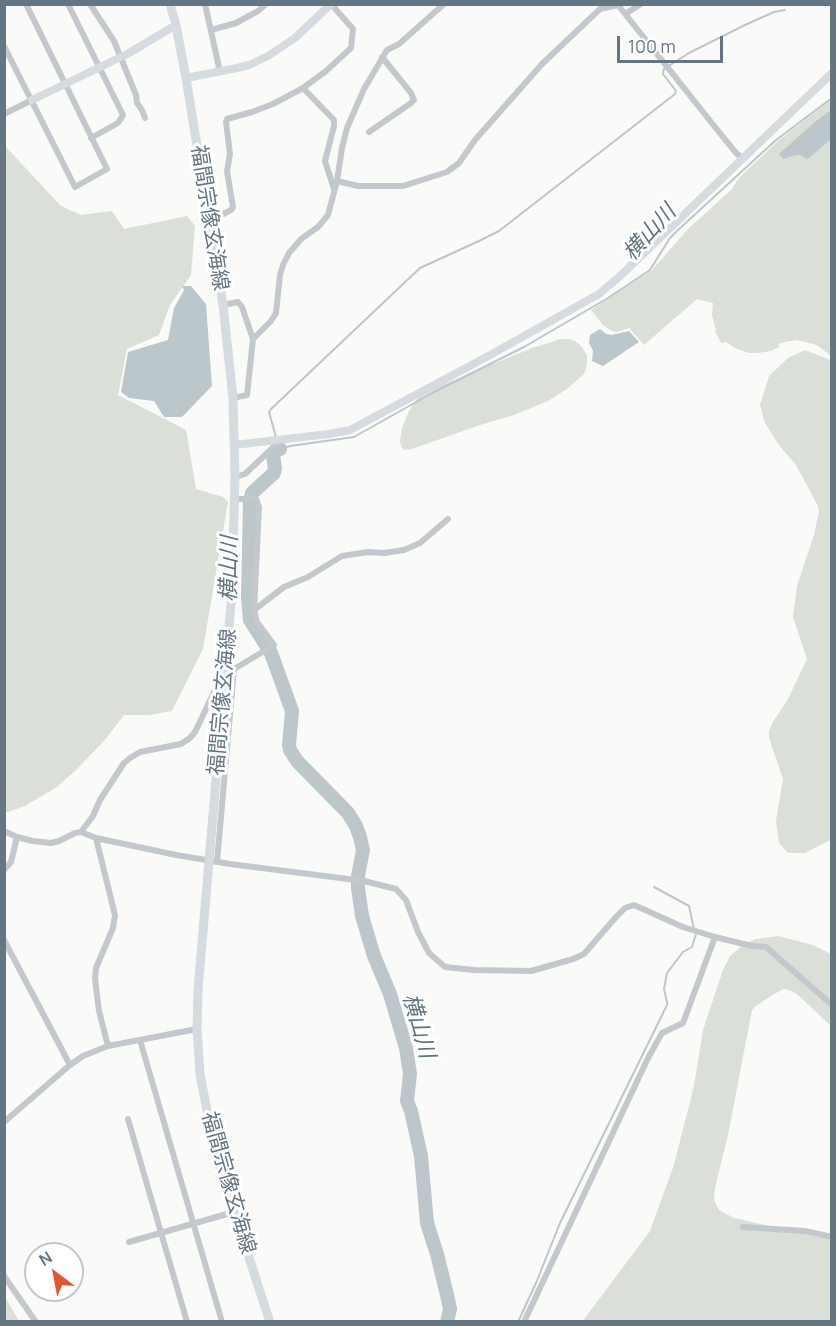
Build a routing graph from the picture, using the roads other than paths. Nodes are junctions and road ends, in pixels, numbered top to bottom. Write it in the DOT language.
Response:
graph roads {
  1 [pos="26,4"];
  2 [pos="68,4"];
  3 [pos="90,4"];
  4 [pos="170,4"];
  5 [pos="206,4"];
  6 [pos="266,4"];
  7 [pos="331,4"];
  8 [pos="444,4"];
  9 [pos="641,4"];
  10 [pos="625,14"];
  11 [pos="176,25"];
  12 [pos="211,30"];
  13 [pos="4,46"];
  14 [pos="121,56"];
  15 [pos="382,57"];
  16 [pos="98,67"];
  17 [pos="220,72"];
  18 [pos="831,73"];
  19 [pos="186,78"];
  20 [pos="64,84"];
  21 [pos="303,88"];
  22 [pos="32,100"];
  23 [pos="4,114"];
  24 [pos="145,118"];
  25 [pos="369,132"];
  26 [pos="91,138"];
  27 [pos="743,158"];
  28 [pos="337,181"];
  29 [pos="334,190"];
  30 [pos="210,221"];
  31 [pos="223,305"];
  32 [pos="253,339"];
  33 [pos="233,398"];
  34 [pos="281,440"];
  35 [pos="234,445"];
  36 [pos="235,477"];
  37 [pos="236,499"];
  38 [pos="448,519"];
  39 [pos="254,610"];
  40 [pos="230,668"];
  41 [pos="225,684"];
  42 [pos="4,831"];
  43 [pos="81,832"];
  44 [pos="17,837"];
  45 [pos="96,838"];
  46 [pos="213,861"];
  47 [pos="4,870"];
  48 [pos="715,938"];
  49 [pos="4,940"];
  50 [pos="831,1005"];
  51 [pos="197,1029"];
  52 [pos="140,1040"];
  53 [pos="108,1046"];
  54 [pos="70,1065"];
  55 [pos="128,1119"];
  56 [pos="4,1122"];
  57 [pos="234,1212"];
  58 [pos="194,1223"];
  59 [pos="743,1227"];
  60 [pos="161,1233"];
  61 [pos="831,1237"];
  62 [pos="129,1242"];
  63 [pos="4,1276"];
  64 [pos="36,1322"];
  65 [pos="187,1322"];
  66 [pos="222,1322"];
  67 [pos="270,1322"];
  68 [pos="525,1322"];
  1 -- 20 [label="street"];
  2 -- 16 [label="street"];
  3 -- 14 [label="street"];
  4 -- 11 [label="main road, 福間宗像玄海線"];
  5 -- 12 [label="street"];
  6 -- 12 [label="street"];
  7 -- 17 [label="street"];
  7 -- 21 [label="street"];
  8 -- 15 [label="street"];
  9 -- 10 [label="street"];
  10 -- 27 [label="street"];
  10 -- 28 [label="street"];
  11 -- 14 [label="street"];
  11 -- 19 [label="main road, 福間宗像玄海線"];
  12 -- 17 [label="street"];
  13 -- 22 [label="street"];
  14 -- 16 [label="street"];
  14 -- 24 [label="street"];
  15 -- 25 [label="street"];
  15 -- 28 [label="street"];
  16 -- 20 [label="street"];
  16 -- 26 [label="street"];
  17 -- 19 [label="street"];
  18 -- 27 [label="street"];
  19 -- 30 [label="main road, 福間宗像玄海線"];
  20 -- 22 [label="street"];
  20 -- 26 [label="street"];
  21 -- 29 [label="street"];
  21 -- 30 [label="street"];
  22 -- 23 [label="street"];
  22 -- 26 [label="street"];
  27 -- 34 [label="street"];
  28 -- 29 [label="street"];
  29 -- 32 [label="street"];
  30 -- 31 [label="main road, 福間宗像玄海線"];
  31 -- 32 [label="street"];
  31 -- 33 [label="main road, 福間宗像玄海線"];
  32 -- 33 [label="street"];
  33 -- 35 [label="main road, 福間宗像玄海線"];
  34 -- 35 [label="street"];
  34 -- 36 [label="street"];
  35 -- 36 [label="main road, 福間宗像玄海線"];
  36 -- 37 [label="main road, 福間宗像玄海線"];
  37 -- 39 [label="street"];
  37 -- 40 [label="main road, 福間宗像玄海線"];
  38 -- 39 [label="street"];
  39 -- 40 [label="street"];
  40 -- 41 [label="main road, 福間宗像玄海線"];
  40 -- 46 [label="street"];
  41 -- 43 [label="street"];
  41 -- 46 [label="main road, 福間宗像玄海線"];
  42 -- 44 [label="street"];
  43 -- 44 [label="street"];
  43 -- 45 [label="street"];
  44 -- 47 [label="street"];
  45 -- 46 [label="street"];
  45 -- 53 [label="street"];
  46 -- 48 [label="street"];
  46 -- 51 [label="main road, 福間宗像玄海線"];
  48 -- 50 [label="street"];
  48 -- 68 [label="street"];
  49 -- 54 [label="street"];
  51 -- 52 [label="street"];
  51 -- 57 [label="main road, 福間宗像玄海線"];
  52 -- 53 [label="street"];
  52 -- 58 [label="street"];
  53 -- 54 [label="street"];
  54 -- 56 [label="street"];
  55 -- 60 [label="street"];
  57 -- 58 [label="street"];
  57 -- 67 [label="main road, 福間宗像玄海線"];
  58 -- 60 [label="street"];
  58 -- 66 [label="street"];
  59 -- 61 [label="street"];
  60 -- 62 [label="street"];
  60 -- 65 [label="street"];
  63 -- 64 [label="street"];
}
